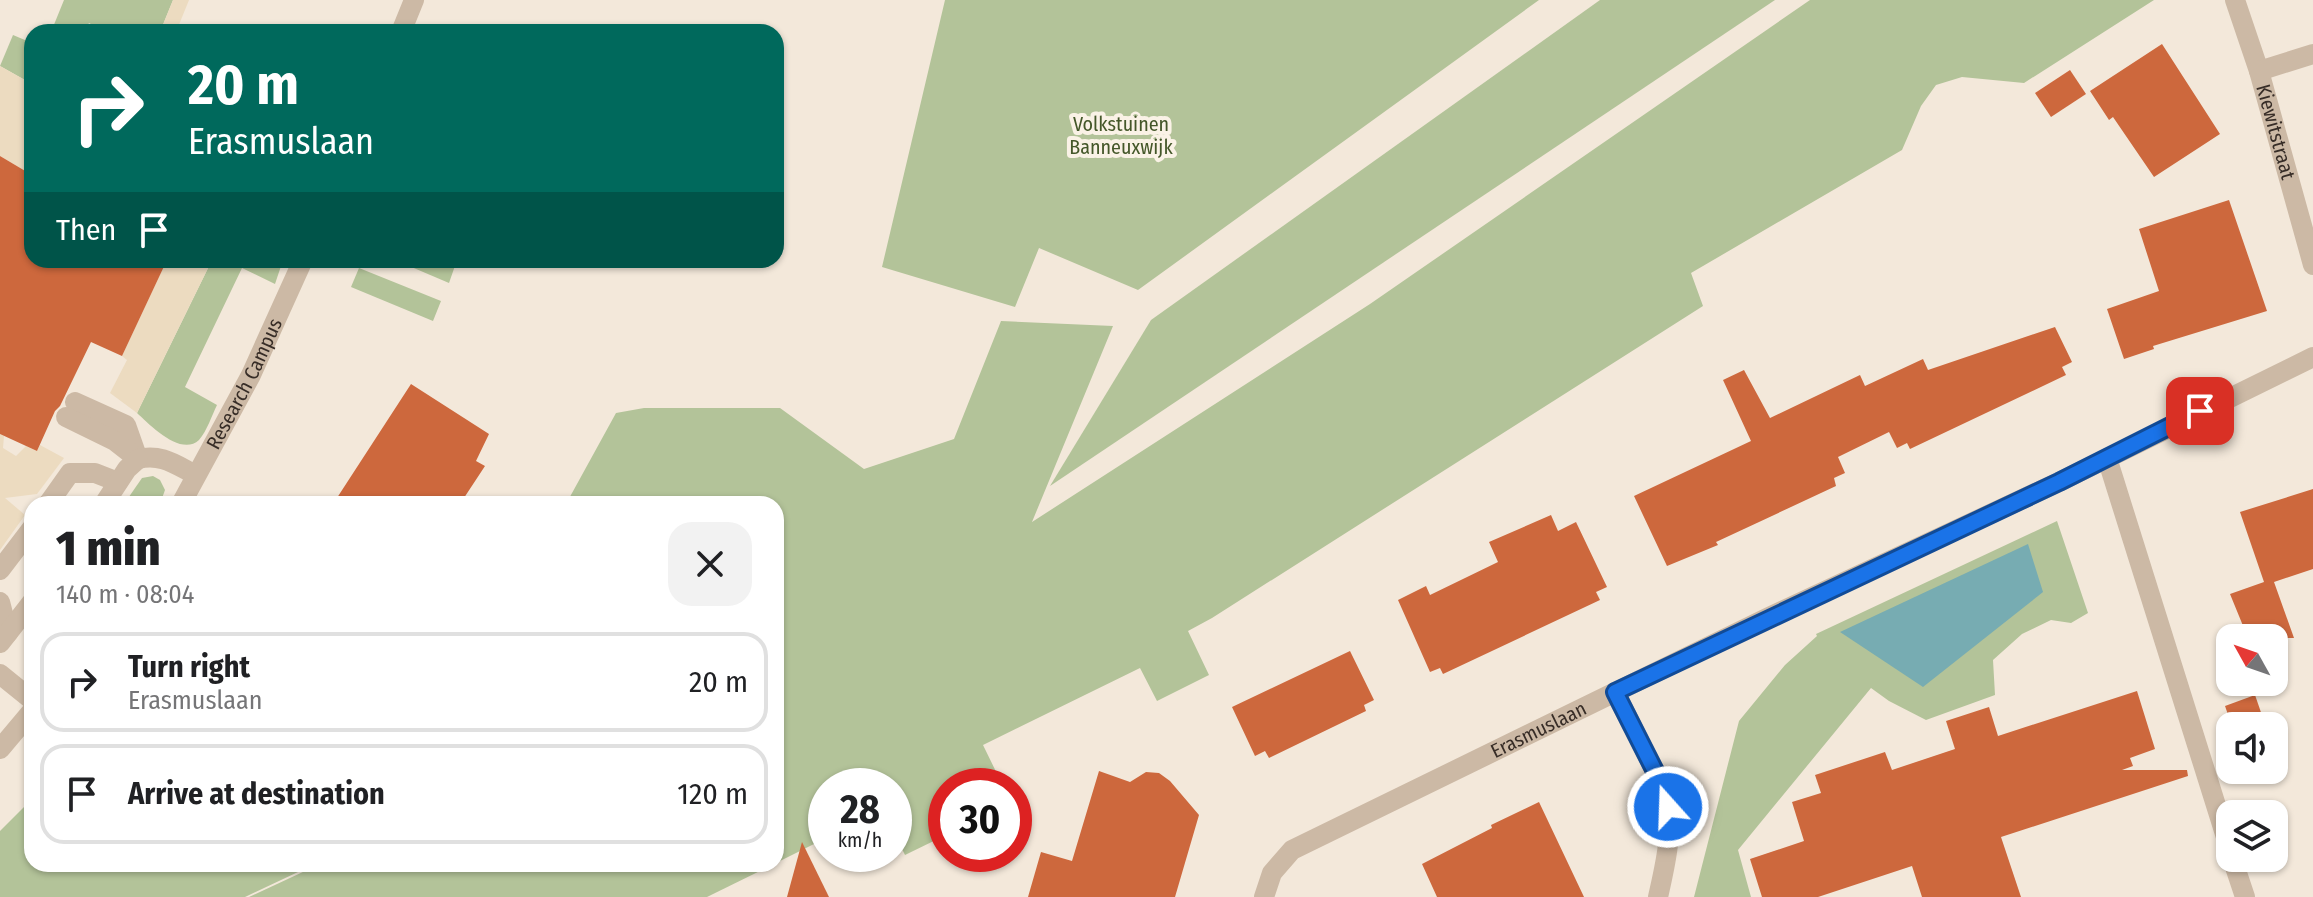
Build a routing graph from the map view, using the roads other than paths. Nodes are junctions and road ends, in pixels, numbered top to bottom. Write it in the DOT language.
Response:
graph roads {
  1 [pos="414,0"];
  2 [pos="2235,0"];
  3 [pos="404,24"];
  4 [pos="2313,54"];
  5 [pos="2259,71"];
  6 [pos="2313,265"];
  7 [pos="299,268"];
  8 [pos="2313,357"];
  9 [pos="2107,458"];
  10 [pos="138,459"];
  11 [pos="196,475"];
  12 [pos="118,482"];
  13 [pos="54,496"];
  14 [pos="109,496"];
  15 [pos="185,496"];
  16 [pos="24,538"];
  17 [pos="0,570"];
  18 [pos="0,602"];
  19 [pos="24,612"];
  20 [pos="4,638"];
  21 [pos="0,674"];
  22 [pos="1615,692"];
  23 [pos="24,694"];
  24 [pos="24,720"];
  25 [pos="0,749"];
  26 [pos="2216,805"];
  27 [pos="2237,872"];
  28 [pos="1264,897"];
  29 [pos="1658,897"];
  30 [pos="2245,897"];
  1 -- 3 [label="street"];
  2 -- 5 [label="street, Kiewitstraat"];
  4 -- 5 [label="street"];
  5 -- 6 [label="street, Kiewitstraat"];
  7 -- 11 [label="street, Research Campus"];
  8 -- 9 [label="street, Erasmuslaan"];
  9 -- 22 [label="street, Erasmuslaan"];
  9 -- 26 [label="street"];
  10 -- 10 [label="street"];
  10 -- 11 [label="street"];
  10 -- 12 [label="street"];
  11 -- 15 [label="street, Research Campus"];
  12 -- 13 [label="street"];
  12 -- 14 [label="street"];
  16 -- 17 [label="street"];
  18 -- 20 [label="street"];
  19 -- 20 [label="street"];
  21 -- 23 [label="street"];
  22 -- 28 [label="street, Erasmuslaan"];
  22 -- 29 [label="street"];
  24 -- 25 [label="street"];
  27 -- 30 [label="street"];
}
